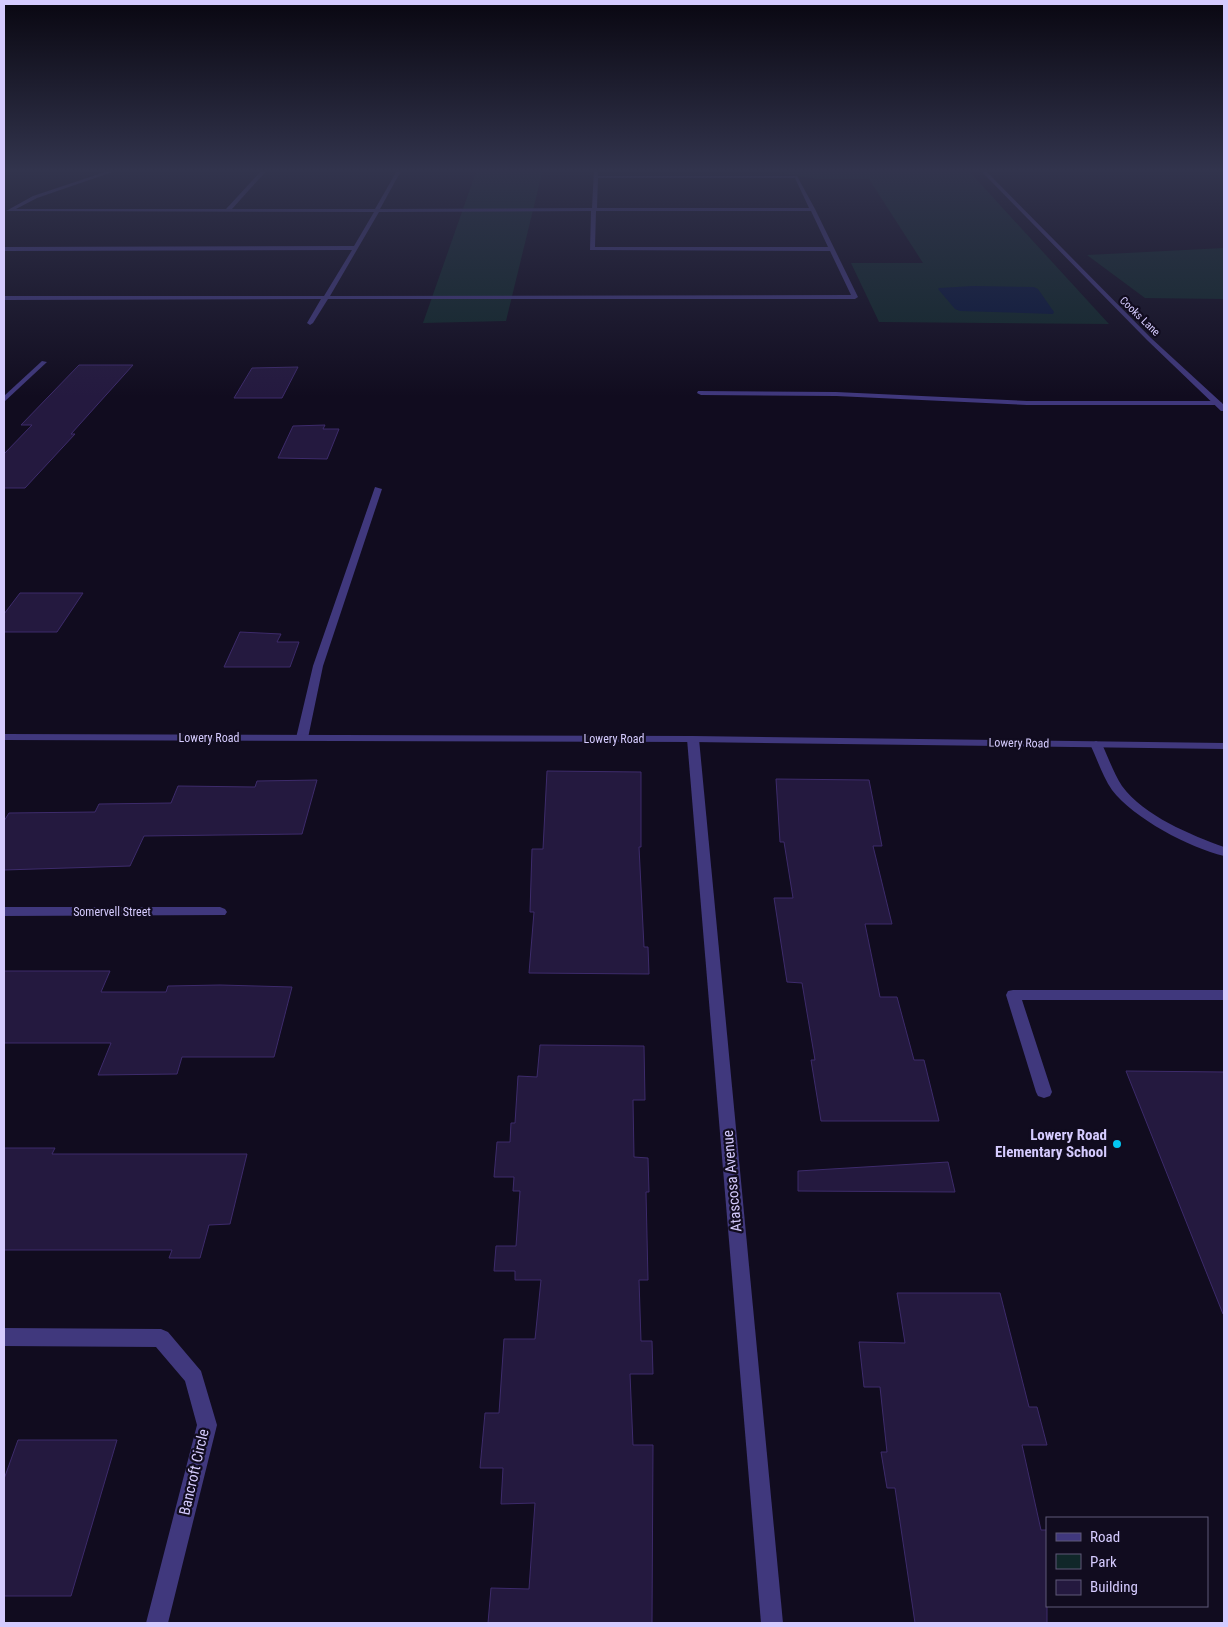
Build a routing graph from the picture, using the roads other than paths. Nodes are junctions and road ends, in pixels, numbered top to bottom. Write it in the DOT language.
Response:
graph roads {
  1 [pos="358,245"];
  2 [pos="592,245"];
  3 [pos="830,245"];
  4 [pos="1056,245"];
  5 [pos="356,248"];
  6 [pos="4,249"];
  7 [pos="832,249"];
  8 [pos="4,298"];
  9 [pos="326,298"];
  10 [pos="310,323"];
  11 [pos="44,362"];
  12 [pos="702,393"];
  13 [pos="4,400"];
  14 [pos="1218,403"];
  15 [pos="1224,409"];
  16 [pos="378,489"];
  17 [pos="4,736"];
  18 [pos="302,738"];
  19 [pos="692,740"];
  20 [pos="1096,744"];
  21 [pos="1224,746"];
  22 [pos="1224,852"];
  23 [pos="4,912"];
  24 [pos="220,912"];
  25 [pos="1224,995"];
  26 [pos="1044,1092"];
  27 [pos="4,1337"];
  28 [pos="157,1623"];
  29 [pos="772,1623"];
  1 -- 5 [label="street"];
  2 -- 7 [label="street"];
  3 -- 7 [label="street"];
  4 -- 14 [label="street, Cooks Lane"];
  5 -- 6 [label="street"];
  5 -- 9 [label="street"];
  7 -- 9 [label="street"];
  8 -- 9 [label="street"];
  9 -- 10 [label="street"];
  11 -- 13 [label="street"];
  12 -- 14 [label="street"];
  14 -- 15 [label="street, Cooks Lane"];
  16 -- 18 [label="street"];
  17 -- 18 [label="street, Lowery Road"];
  18 -- 19 [label="street, Lowery Road"];
  19 -- 20 [label="street, Lowery Road"];
  19 -- 29 [label="street, Atascosa Avenue"];
  20 -- 21 [label="street, Lowery Road"];
  20 -- 22 [label="street"];
  23 -- 24 [label="street, Somervell Street"];
  25 -- 26 [label="street"];
  27 -- 28 [label="street, Bancroft Circle"];
}
